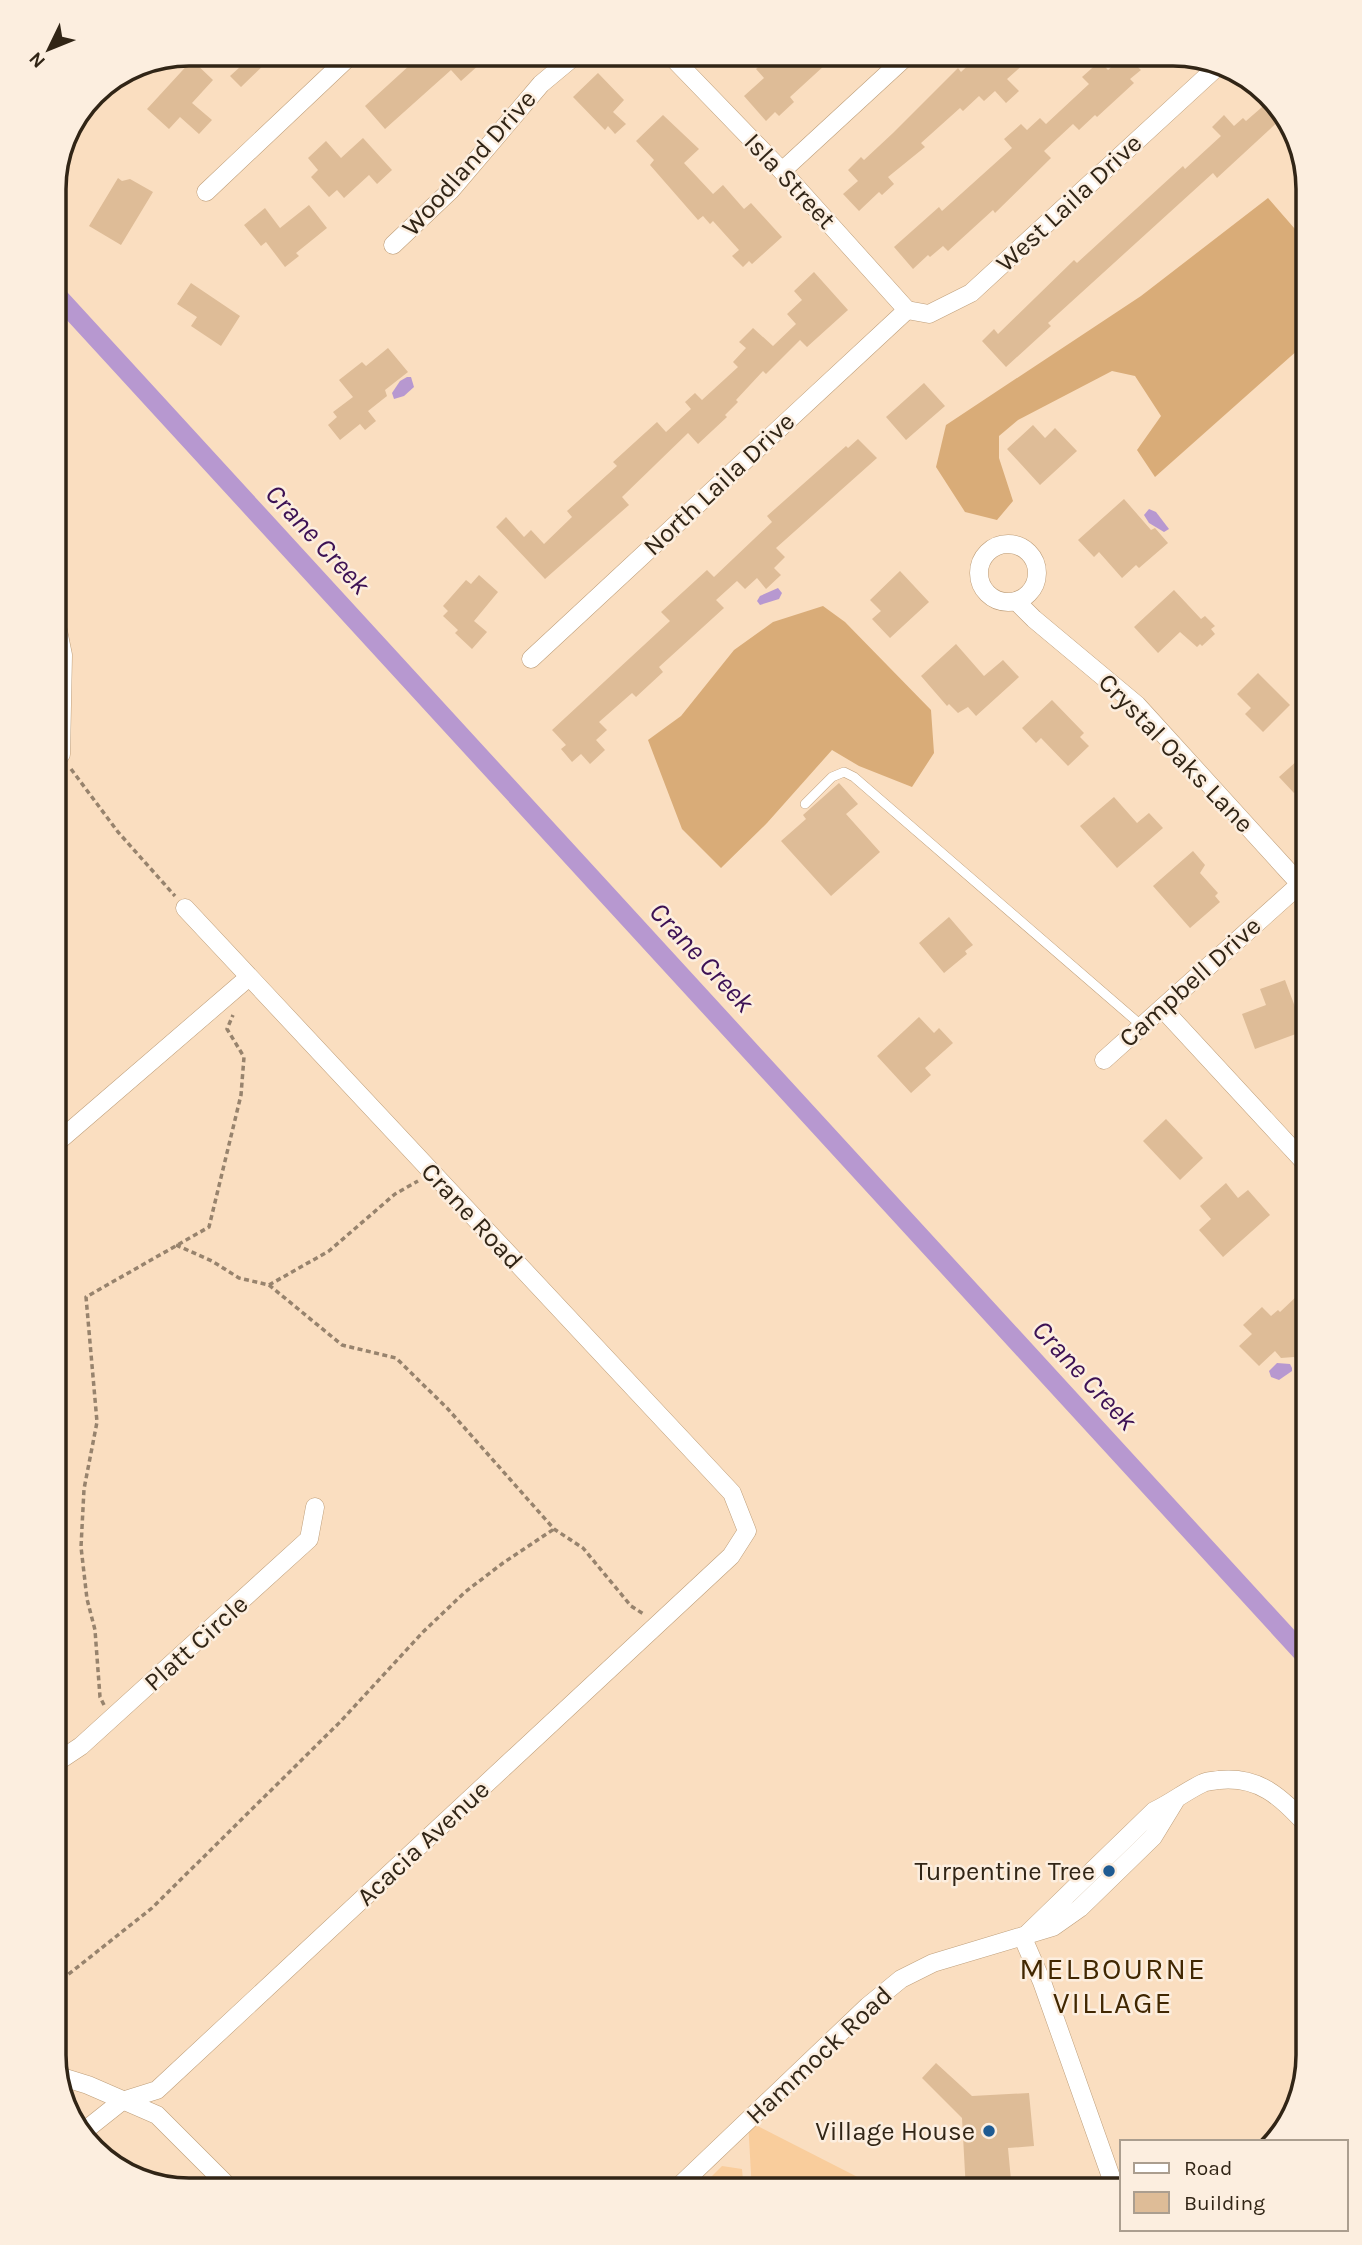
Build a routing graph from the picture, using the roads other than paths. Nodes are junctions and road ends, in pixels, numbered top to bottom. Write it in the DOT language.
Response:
graph roads {
  1 [pos="338,67"];
  2 [pos="561,67"];
  3 [pos="682,67"];
  4 [pos="895,67"];
  5 [pos="1211,73"];
  6 [pos="782,171"];
  7 [pos="206,192"];
  8 [pos="393,245"];
  9 [pos="907,310"];
  10 [pos="1016,601"];
  11 [pos="531,659"];
  12 [pos="805,804"];
  13 [pos="1296,872"];
  14 [pos="1296,887"];
  15 [pos="186,908"];
  16 [pos="249,977"];
  17 [pos="1162,1008"];
  18 [pos="1142,1026"];
  19 [pos="1104,1060"];
  20 [pos="66,1134"];
  21 [pos="1296,1153"];
  22 [pos="315,1507"];
  23 [pos="747,1531"];
  24 [pos="66,1756"];
  25 [pos="1296,1814"];
  26 [pos="1023,1938"];
  27 [pos="69,2079"];
  28 [pos="122,2101"];
  29 [pos="89,2127"];
  30 [pos="220,2178"];
  31 [pos="688,2178"];
  32 [pos="1111,2178"];
  1 -- 7 [label="street"];
  2 -- 8 [label="street, Woodland Drive"];
  3 -- 6 [label="street, Isla Street"];
  4 -- 6 [label="street"];
  5 -- 9 [label="street, West Laila Drive"];
  6 -- 9 [label="street, Isla Street"];
  9 -- 11 [label="street, North Laila Drive"];
  10 -- 13 [label="street, Crystal Oaks Lane"];
  12 -- 18 [label="lane"];
  14 -- 17 [label="street, Campbell Drive"];
  15 -- 16 [label="street, Crane Road"];
  16 -- 20 [label="street"];
  16 -- 23 [label="street, Crane Road"];
  17 -- 18 [label="street, Campbell Drive"];
  17 -- 21 [label="street"];
  18 -- 19 [label="street, Campbell Drive"];
  22 -- 24 [label="street, Platt Circle"];
  23 -- 28 [label="street, Acacia Avenue"];
  25 -- 26 [label="street, Hammock Road"];
  26 -- 31 [label="street, Hammock Road"];
  26 -- 32 [label="street"];
  27 -- 28 [label="street"];
  28 -- 29 [label="street, Acacia Avenue"];
  28 -- 30 [label="street"];
}
